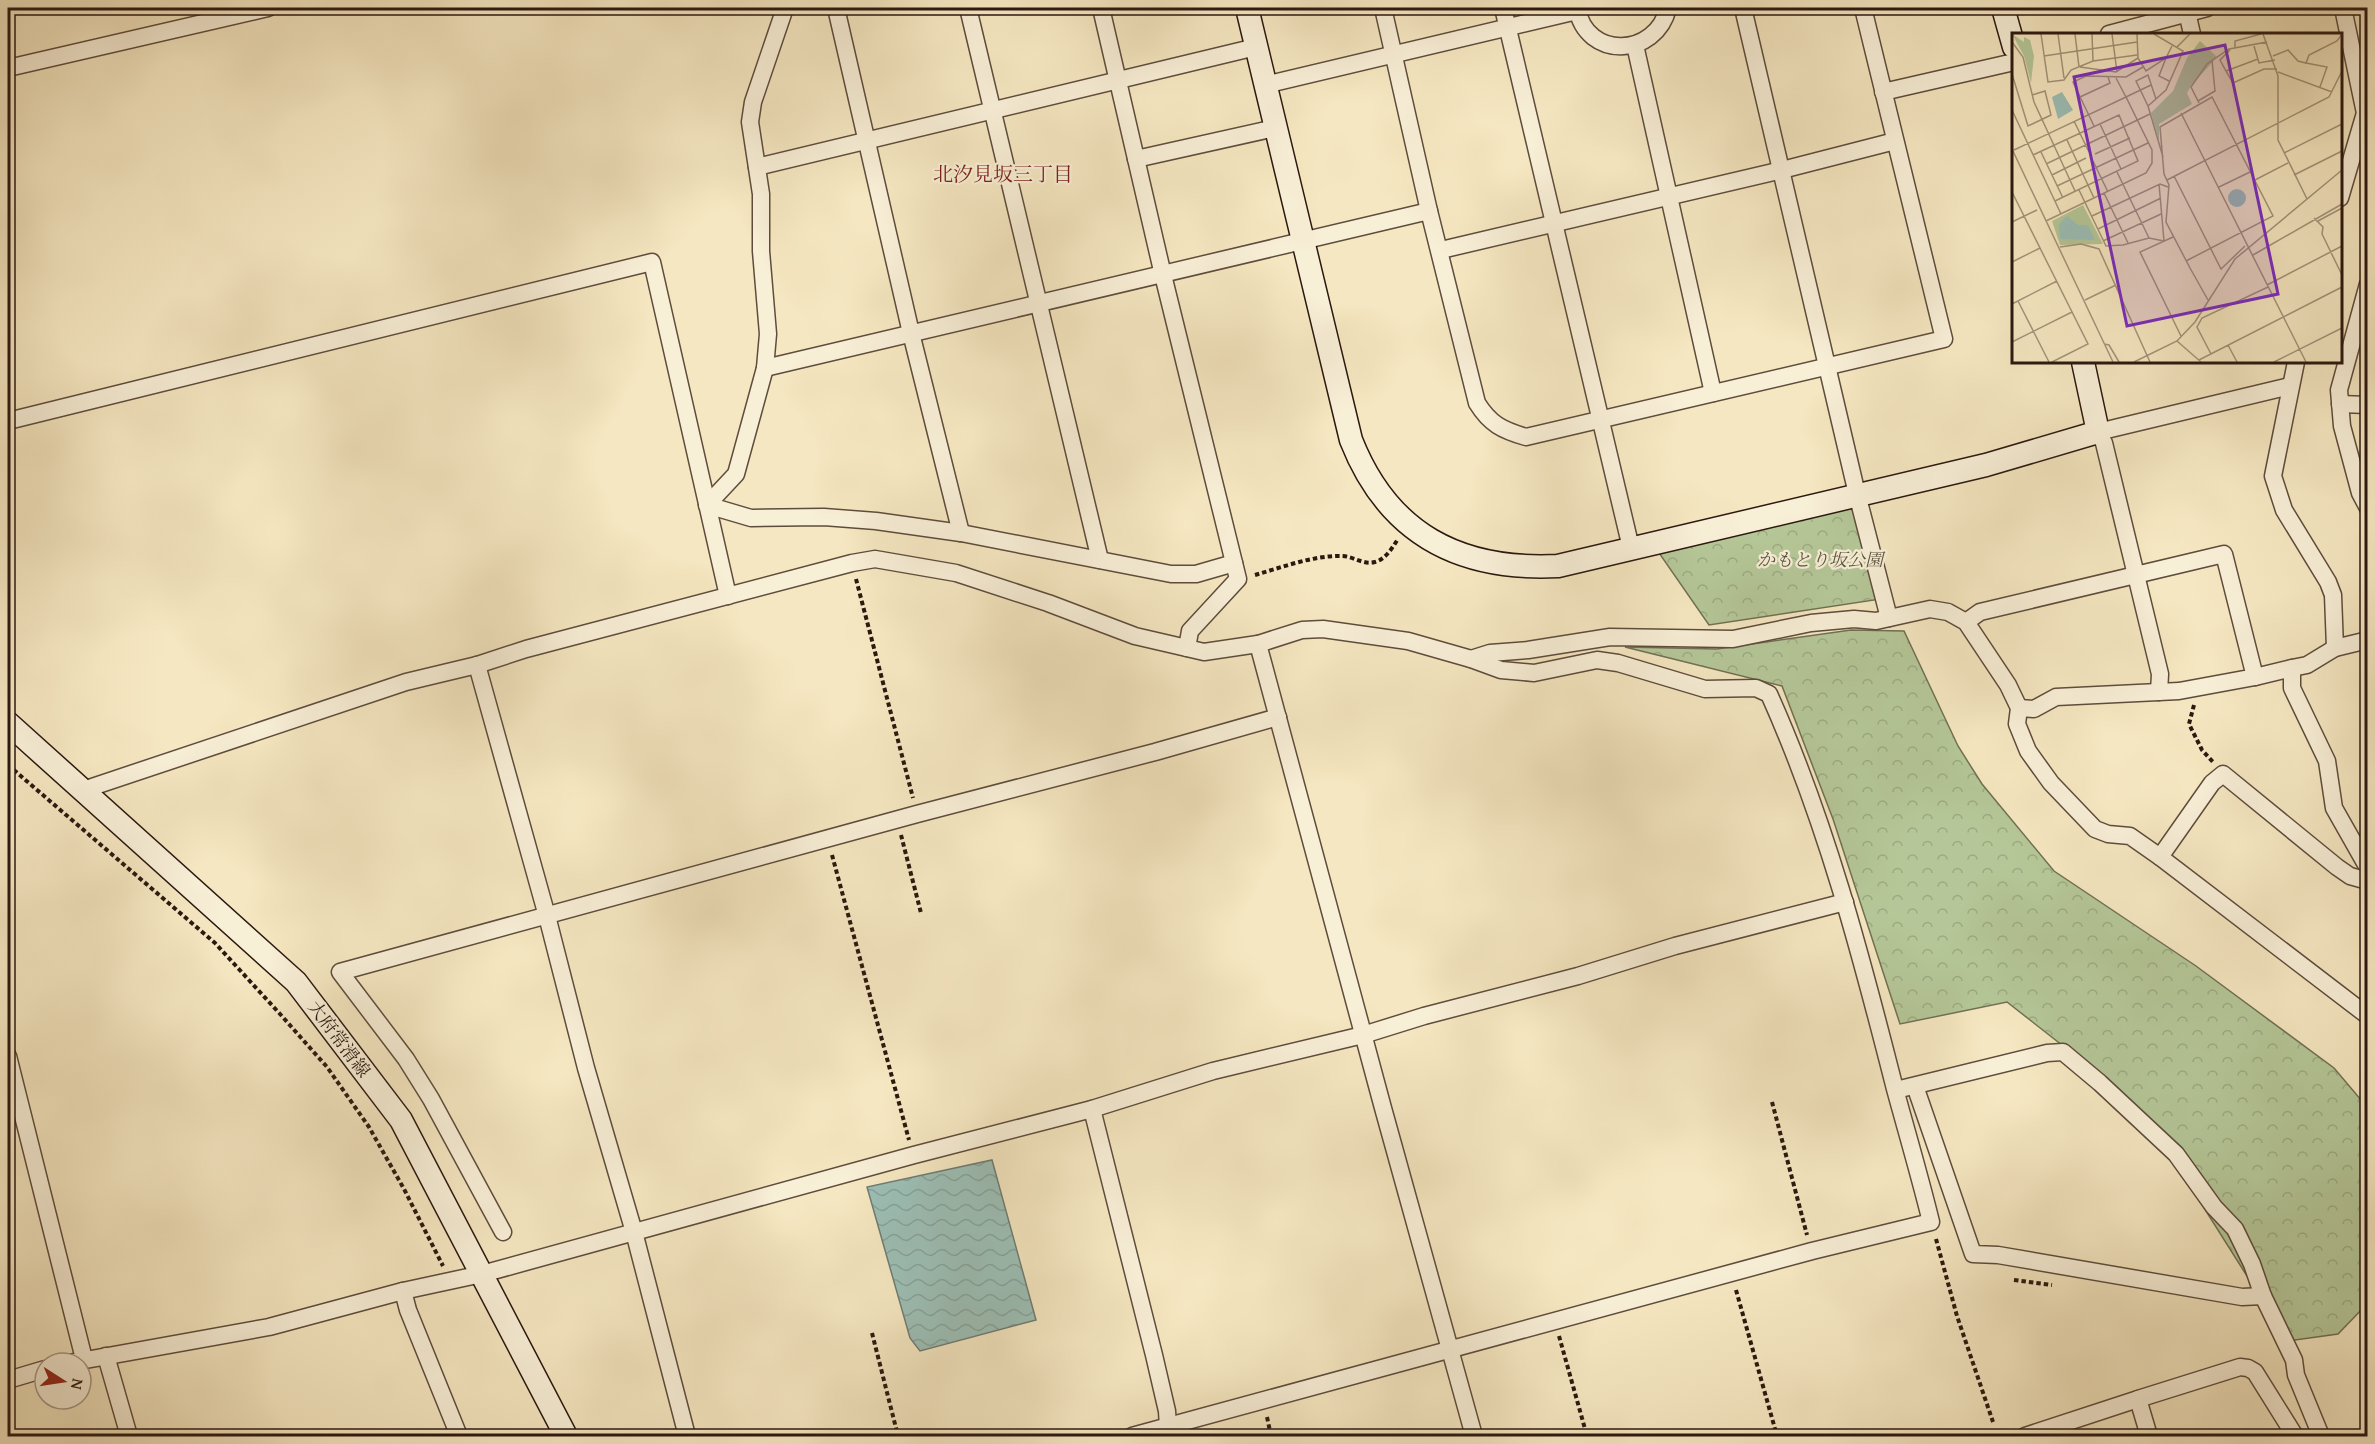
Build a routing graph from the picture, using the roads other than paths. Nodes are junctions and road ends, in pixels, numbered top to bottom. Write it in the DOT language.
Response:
graph roads {
  1 [pos="268,8"];
  2 [pos="785,8"];
  3 [pos="836,8"];
  4 [pos="968,8"];
  5 [pos="1101,8"];
  6 [pos="1247,8"];
  7 [pos="1383,8"];
  8 [pos="1503,8"];
  9 [pos="1668,8"];
  10 [pos="1743,8"];
  11 [pos="1863,8"];
  12 [pos="2003,8"];
  13 [pos="2207,8"];
  14 [pos="2343,8"];
  15 [pos="1577,9"];
  16 [pos="2187,12"];
  17 [pos="1508,26"];
  18 [pos="2113,33"];
  19 [pos="2192,33"];
  20 [pos="2012,43"];
  21 [pos="1635,45"];
  22 [pos="1256,46"];
  23 [pos="1394,54"];
  24 [pos="2012,62"];
  25 [pos="8,68"];
  26 [pos="1118,79"];
  27 [pos="1265,85"];
  28 [pos="1883,92"];
  29 [pos="992,110"];
  30 [pos="1275,128"];
  31 [pos="867,140"];
  32 [pos="1895,141"];
  33 [pos="1136,159"];
  34 [pos="757,167"];
  35 [pos="1782,170"];
  36 [pos="2342,191"];
  37 [pos="1669,196"];
  38 [pos="1429,211"];
  39 [pos="1554,223"];
  40 [pos="1302,242"];
  41 [pos="1441,250"];
  42 [pos="1162,275"];
  43 [pos="2367,284"];
  44 [pos="1039,304"];
  45 [pos="912,333"];
  46 [pos="2083,363"];
  47 [pos="2296,363"];
  48 [pos="1829,366"];
  49 [pos="765,368"];
  50 [pos="2290,386"];
  51 [pos="1713,393"];
  52 [pos="2340,404"];
  53 [pos="2367,405"];
  54 [pos="1600,420"];
  55 [pos="8,421"];
  56 [pos="2098,432"];
  57 [pos="1857,494"];
  58 [pos="707,505"];
  59 [pos="2367,508"];
  60 [pos="961,533"];
  61 [pos="1631,548"];
  62 [pos="1100,560"];
  63 [pos="1236,571"];
  64 [pos="2136,575"];
  65 [pos="728,596"];
  66 [pos="1889,618"];
  67 [pos="1966,622"];
  68 [pos="2367,640"];
  69 [pos="1258,644"];
  70 [pos="1187,648"];
  71 [pos="2335,648"];
  72 [pos="1471,659"];
  73 [pos="477,665"];
  74 [pos="2292,668"];
  75 [pos="2255,677"];
  76 [pos="2159,692"];
  77 [pos="2019,708"];
  78 [pos="1278,717"];
  79 [pos="8,723"];
  80 [pos="83,790"];
  81 [pos="2160,856"];
  82 [pos="2367,868"];
  83 [pos="2367,881"];
  84 [pos="1845,902"];
  85 [pos="547,916"];
  86 [pos="2367,1016"];
  87 [pos="1363,1035"];
  88 [pos="8,1056"];
  89 [pos="1915,1086"];
  90 [pos="1896,1090"];
  91 [pos="1092,1109"];
  92 [pos="503,1232"];
  93 [pos="634,1232"];
  94 [pos="482,1274"];
  95 [pos="403,1292"];
  96 [pos="2263,1296"];
  97 [pos="74,1351"];
  98 [pos="1450,1351"];
  99 [pos="106,1356"];
  100 [pos="93,1358"];
  101 [pos="33,1373"];
  102 [pos="8,1380"];
  103 [pos="2138,1399"];
  104 [pos="1168,1427"];
  105 [pos="129,1437"];
  106 [pos="459,1437"];
  107 [pos="566,1437"];
  108 [pos="687,1437"];
  109 [pos="1132,1437"];
  110 [pos="1474,1437"];
  111 [pos="2025,1437"];
  112 [pos="2149,1437"];
  113 [pos="2295,1437"];
  114 [pos="2321,1437"];
  1 -- 25 [label="street"];
  2 -- 34 [label="street"];
  3 -- 31 [label="street"];
  4 -- 29 [label="street"];
  5 -- 26 [label="street"];
  6 -- 22 [label="street"];
  7 -- 23 [label="street"];
  8 -- 17 [label="street"];
  9 -- 21 [label="street"];
  10 -- 35 [label="street"];
  11 -- 28 [label="street"];
  12 -- 20 [label="street"];
  13 -- 16 [label="street"];
  14 -- 36 [label="street"];
  15 -- 17 [label="street"];
  15 -- 21 [label="street"];
  16 -- 18 [label="street"];
  16 -- 19 [label="street"];
  17 -- 23 [label="street"];
  17 -- 39 [label="street"];
  21 -- 37 [label="street"];
  22 -- 26 [label="street"];
  22 -- 27 [label="street"];
  23 -- 27 [label="street"];
  23 -- 38 [label="street"];
  24 -- 28 [label="street"];
  26 -- 29 [label="street"];
  26 -- 33 [label="street"];
  27 -- 30 [label="street"];
  28 -- 32 [label="street"];
  29 -- 31 [label="street"];
  29 -- 44 [label="street"];
  30 -- 33 [label="street"];
  30 -- 40 [label="street"];
  31 -- 34 [label="street"];
  31 -- 45 [label="street"];
  32 -- 35 [label="street"];
  32 -- 48 [label="street"];
  33 -- 42 [label="street"];
  34 -- 49 [label="street"];
  35 -- 37 [label="street"];
  35 -- 48 [label="street"];
  37 -- 39 [label="street"];
  37 -- 51 [label="street"];
  38 -- 40 [label="street"];
  38 -- 41 [label="street"];
  39 -- 41 [label="street"];
  39 -- 54 [label="street"];
  40 -- 42 [label="street"];
  40 -- 61 [label="street"];
  41 -- 54 [label="street"];
  42 -- 44 [label="street"];
  42 -- 63 [label="street"];
  43 -- 52 [label="street"];
  44 -- 45 [label="street"];
  44 -- 62 [label="street"];
  45 -- 49 [label="street"];
  45 -- 60 [label="street"];
  46 -- 56 [label="street"];
  47 -- 50 [label="street"];
  48 -- 51 [label="street"];
  48 -- 57 [label="street"];
  49 -- 58 [label="street"];
  50 -- 56 [label="street"];
  50 -- 71 [label="street"];
  51 -- 54 [label="street"];
  52 -- 53 [label="street"];
  52 -- 59 [label="street"];
  54 -- 61 [label="street"];
  55 -- 58 [label="street"];
  56 -- 57 [label="street"];
  56 -- 64 [label="street"];
  57 -- 61 [label="street"];
  57 -- 66 [label="street"];
  58 -- 60 [label="street"];
  58 -- 65 [label="street"];
  60 -- 62 [label="street"];
  62 -- 63 [label="street"];
  63 -- 70 [label="street"];
  64 -- 67 [label="street"];
  64 -- 75 [label="street"];
  64 -- 76 [label="street"];
  65 -- 70 [label="street"];
  65 -- 73 [label="street"];
  66 -- 67 [label="street"];
  66 -- 72 [label="street"];
  67 -- 77 [label="street"];
  68 -- 71 [label="street"];
  69 -- 70 [label="street"];
  69 -- 72 [label="street"];
  69 -- 78 [label="street"];
  71 -- 74 [label="street"];
  72 -- 84 [label="street"];
  73 -- 80 [label="street"];
  73 -- 85 [label="street"];
  74 -- 75 [label="street"];
  74 -- 82 [label="street"];
  75 -- 76 [label="street"];
  76 -- 77 [label="street"];
  77 -- 81 [label="street"];
  78 -- 85 [label="street"];
  78 -- 87 [label="street"];
  79 -- 80 [label="street, 大府常滑線"];
  80 -- 94 [label="street, 大府常滑線"];
  81 -- 83 [label="street"];
  81 -- 86 [label="street"];
  84 -- 87 [label="street"];
  84 -- 90 [label="street"];
  85 -- 92 [label="street"];
  85 -- 93 [label="street"];
  87 -- 91 [label="street"];
  87 -- 98 [label="street"];
  88 -- 97 [label="street"];
  89 -- 90 [label="street"];
  89 -- 96 [label="street"];
  89 -- 96 [label="street"];
  90 -- 98 [label="street"];
  91 -- 93 [label="street"];
  91 -- 104 [label="street"];
  93 -- 94 [label="street"];
  93 -- 108 [label="street"];
  94 -- 95 [label="street"];
  94 -- 107 [label="street, 大府常滑線"];
  95 -- 99 [label="street"];
  95 -- 106 [label="street"];
  96 -- 114 [label="street"];
  98 -- 104 [label="street"];
  98 -- 110 [label="street"];
  99 -- 100 [label="street"];
  99 -- 105 [label="street"];
  101 -- 102 [label="street"];
  103 -- 111 [label="street"];
  103 -- 112 [label="street"];
  103 -- 113 [label="street"];
  104 -- 109 [label="street"];
}
